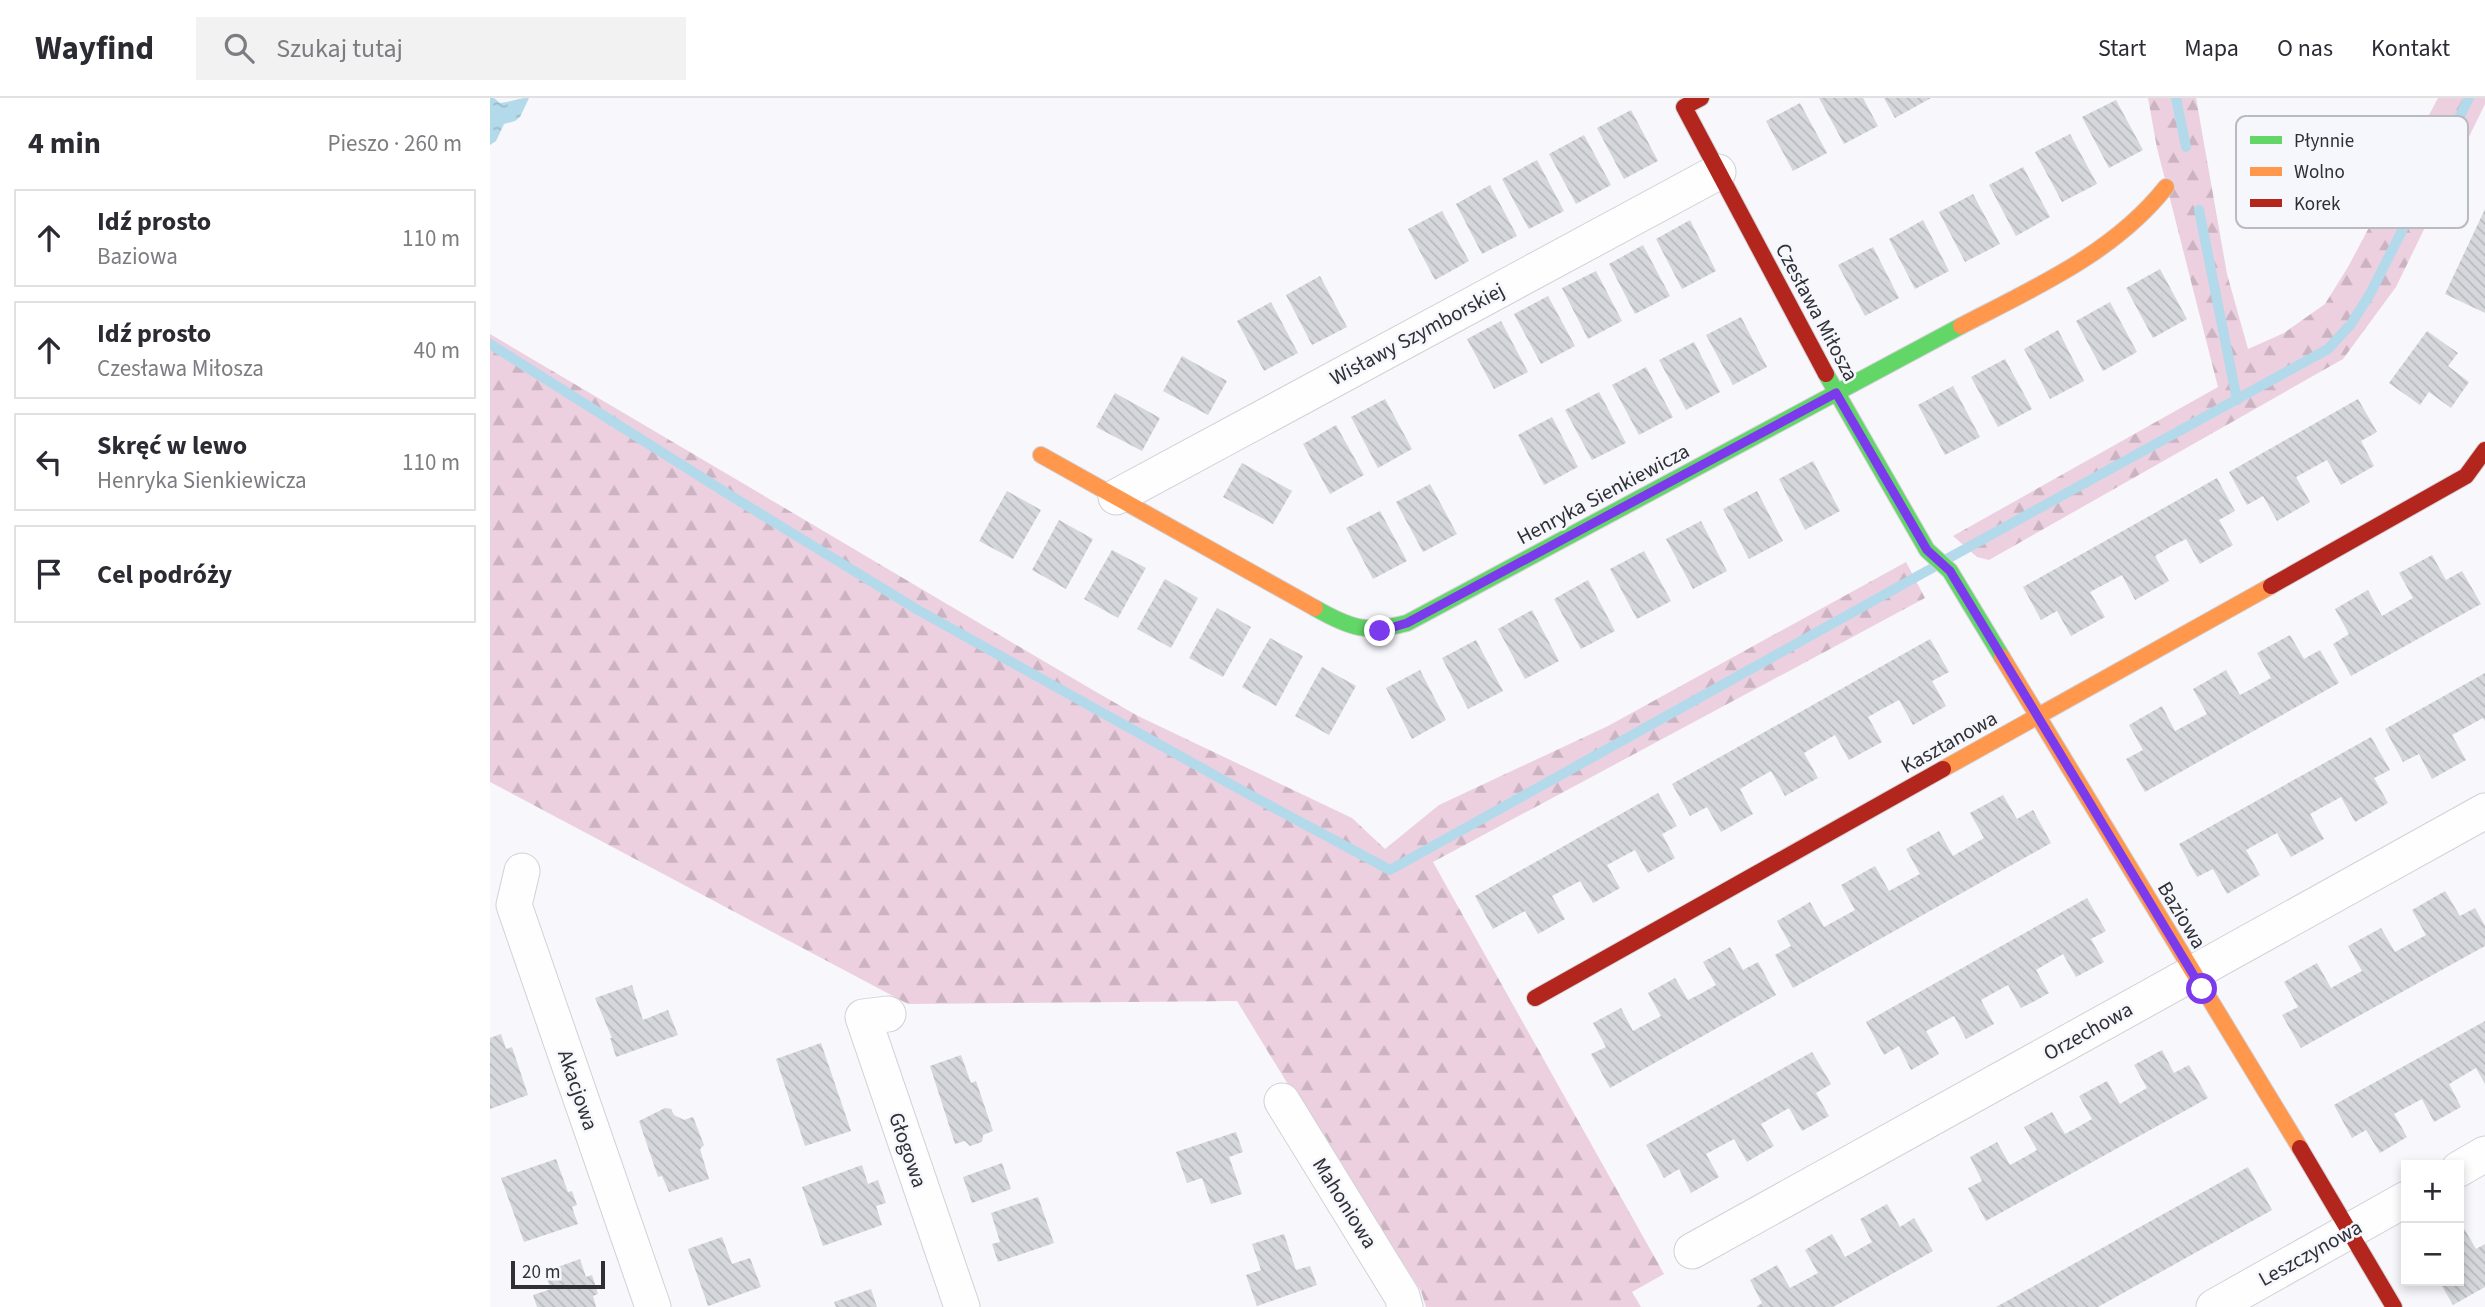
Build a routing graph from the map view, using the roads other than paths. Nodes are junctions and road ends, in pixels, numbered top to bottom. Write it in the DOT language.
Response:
graph roads {
  1 [pos="1700,98"];
  2 [pos="1718,172"];
  3 [pos="2166,187"];
  4 [pos="1836,393"];
  5 [pos="2485,450"];
  6 [pos="1041,455"];
  7 [pos="1116,497"];
  8 [pos="1927,550"];
  9 [pos="2038,716"];
  10 [pos="2485,811"];
  11 [pos="522,871"];
  12 [pos="2193,973"];
  13 [pos="1535,998"];
  14 [pos="888,1014"];
  15 [pos="1282,1101"];
  16 [pos="2485,1154"];
  17 [pos="2464,1166"];
  18 [pos="2401,1202"];
  19 [pos="2349,1231"];
  20 [pos="1692,1251"];
  21 [pos="653,1307"];
  22 [pos="962,1307"];
  23 [pos="1405,1307"];
  24 [pos="2214,1307"];
  25 [pos="2394,1307"];
  1 -- 2 [label="street, Czesława Miłosza"];
  2 -- 4 [label="street, Czesława Miłosza"];
  2 -- 7 [label="street, Wisławy Szymborskiej"];
  3 -- 4 [label="street, Henryka Sienkiewicza"];
  4 -- 7 [label="street, Henryka Sienkiewicza"];
  4 -- 8 [label="street, Czesława Miłosza"];
  5 -- 9 [label="street, Kasztanowa"];
  6 -- 7 [label="street, Henryka Sienkiewicza"];
  8 -- 9 [label="street, Baziowa"];
  9 -- 12 [label="street, Baziowa"];
  9 -- 13 [label="street, Kasztanowa"];
  10 -- 12 [label="street, Orzechowa"];
  11 -- 21 [label="street, Akacjowa"];
  12 -- 19 [label="street, Baziowa"];
  12 -- 20 [label="street, Orzechowa"];
  14 -- 22 [label="street, Głogowa"];
  15 -- 23 [label="street, Mahoniowa"];
  16 -- 17 [label="street"];
  18 -- 19 [label="street, Leszczynowa"];
  19 -- 24 [label="street, Leszczynowa"];
  19 -- 25 [label="street, Baziowa"];
}
